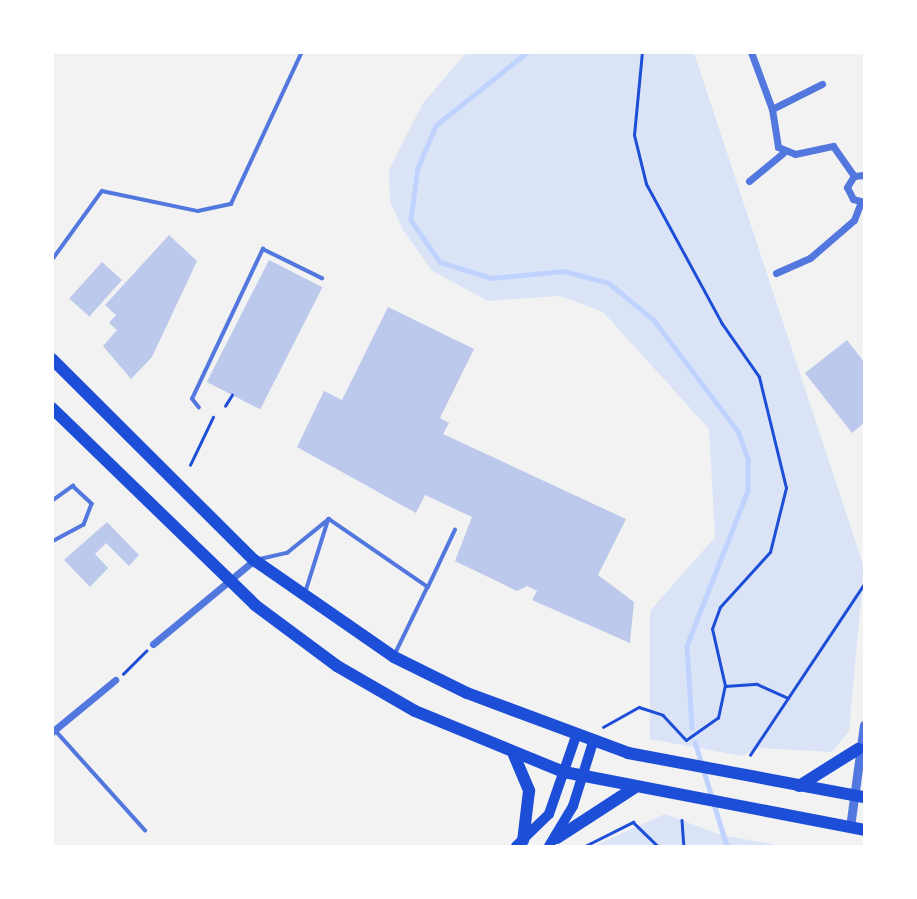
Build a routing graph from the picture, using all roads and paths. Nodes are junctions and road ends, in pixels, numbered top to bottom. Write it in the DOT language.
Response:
graph roads {
  1 [pos="302,52"];
  2 [pos="642,52"];
  3 [pos="751,52"];
  4 [pos="822,83"];
  5 [pos="772,109"];
  6 [pos="783,153"];
  7 [pos="864,175"];
  8 [pos="855,176"];
  9 [pos="749,181"];
  10 [pos="863,202"];
  11 [pos="52,260"];
  12 [pos="776,273"];
  13 [pos="322,278"];
  14 [pos="52,359"];
  15 [pos="232,394"];
  16 [pos="225,407"];
  17 [pos="52,408"];
  18 [pos="199,408"];
  19 [pos="213,417"];
  20 [pos="190,465"];
  21 [pos="52,501"];
  22 [pos="329,519"];
  23 [pos="455,530"];
  24 [pos="52,542"];
  25 [pos="254,560"];
  26 [pos="228,583"];
  27 [pos="864,584"];
  28 [pos="428,586"];
  29 [pos="304,599"];
  30 [pos="153,644"];
  31 [pos="394,657"];
  32 [pos="115,680"];
  33 [pos="725,686"];
  34 [pos="788,698"];
  35 [pos="864,725"];
  36 [pos="603,727"];
  37 [pos="54,731"];
  38 [pos="576,736"];
  39 [pos="593,742"];
  40 [pos="858,749"];
  41 [pos="514,755"];
  42 [pos="750,755"];
  43 [pos="564,772"];
  44 [pos="583,777"];
  45 [pos="799,786"];
  46 [pos="634,788"];
  47 [pos="859,796"];
  48 [pos="682,820"];
  49 [pos="849,827"];
  50 [pos="145,830"];
  51 [pos="864,830"];
  52 [pos="553,842"];
  53 [pos="520,844"];
  54 [pos="585,846"];
  55 [pos="658,846"];
  56 [pos="684,846"];
  1 -- 11 [label="lane"];
  2 -- 33 [label="path"];
  3 -- 5 [label="street"];
  4 -- 5 [label="street"];
  5 -- 6 [label="street"];
  6 -- 8 [label="street"];
  6 -- 9 [label="street"];
  7 -- 8 [label="street"];
  8 -- 10 [label="street"];
  10 -- 12 [label="street"];
  13 -- 18 [label="lane"];
  14 -- 25 [label="highway"];
  15 -- 16 [label="path"];
  17 -- 26 [label="highway"];
  19 -- 20 [label="path"];
  21 -- 24 [label="lane"];
  22 -- 25 [label="lane"];
  22 -- 28 [label="lane"];
  22 -- 29 [label="lane"];
  23 -- 28 [label="lane"];
  25 -- 26 [label="street"];
  25 -- 29 [label="highway"];
  26 -- 30 [label="street"];
  26 -- 41 [label="highway"];
  27 -- 34 [label="path"];
  28 -- 31 [label="lane"];
  29 -- 31 [label="highway"];
  30 -- 32 [label="path"];
  31 -- 38 [label="highway"];
  32 -- 37 [label="street"];
  33 -- 34 [label="path"];
  33 -- 36 [label="path"];
  34 -- 42 [label="path"];
  35 -- 40 [label="street"];
  37 -- 50 [label="lane"];
  38 -- 39 [label="highway"];
  38 -- 43 [label="main road"];
  39 -- 44 [label="main road"];
  39 -- 45 [label="highway"];
  40 -- 45 [label="highway"];
  40 -- 47 [label="street"];
  41 -- 43 [label="highway"];
  41 -- 53 [label="highway"];
  43 -- 44 [label="highway"];
  43 -- 53 [label="main road"];
  44 -- 46 [label="highway"];
  44 -- 52 [label="main road"];
  45 -- 47 [label="highway"];
  46 -- 49 [label="highway"];
  46 -- 52 [label="highway"];
  47 -- 49 [label="street"];
  48 -- 56 [label="path"];
  49 -- 51 [label="highway"];
  54 -- 55 [label="path"];
}
